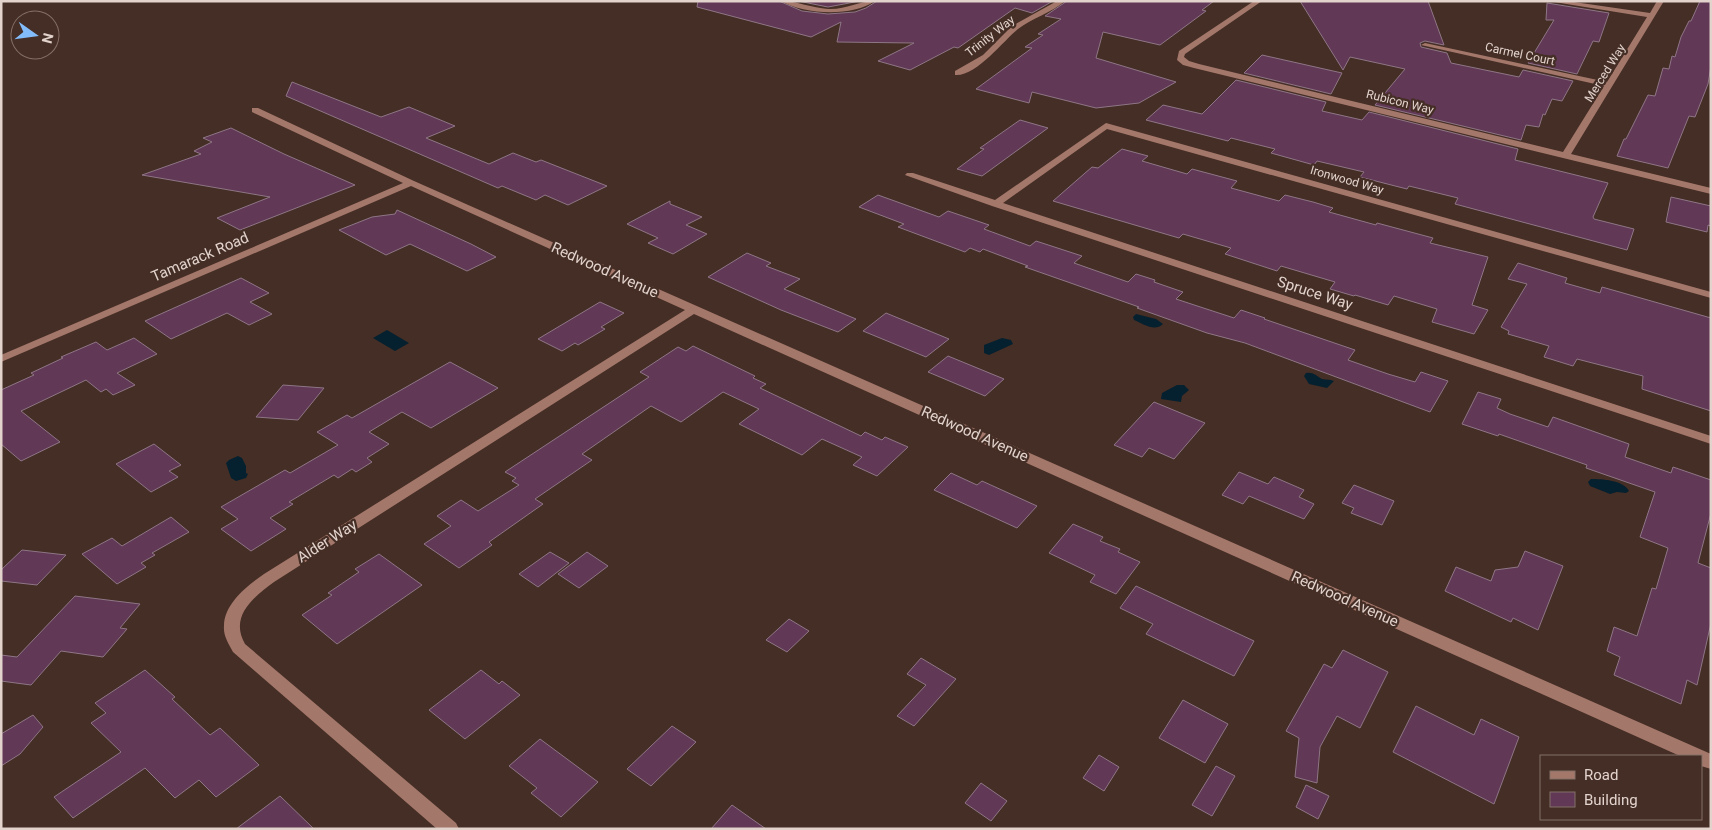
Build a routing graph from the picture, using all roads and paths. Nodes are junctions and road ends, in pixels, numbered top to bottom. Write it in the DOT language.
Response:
graph roads {
  1 [pos="784,1"];
  2 [pos="872,1"];
  3 [pos="1062,1"];
  4 [pos="1258,1"];
  5 [pos="1551,1"];
  6 [pos="1661,1"];
  7 [pos="1654,16"];
  8 [pos="1425,45"];
  9 [pos="958,73"];
  10 [pos="1610,85"];
  11 [pos="254,110"];
  12 [pos="1566,155"];
  13 [pos="910,175"];
  14 [pos="411,183"];
  15 [pos="1711,191"];
  16 [pos="995,204"];
  17 [pos="1711,295"];
  18 [pos="694,309"];
  19 [pos="1,359"];
  20 [pos="1711,440"];
  21 [pos="1695,755"];
  22 [pos="450,829"];
  1 -- 2 [label="street"];
  3 -- 9 [label="street, Trinity Way"];
  4 -- 12 [label="street, Rubicon Way"];
  5 -- 7 [label="street"];
  6 -- 7 [label="street, Merced Way"];
  7 -- 10 [label="street, Merced Way"];
  8 -- 10 [label="street, Carmel Court"];
  10 -- 12 [label="street, Merced Way"];
  11 -- 14 [label="street, Redwood Avenue"];
  12 -- 15 [label="street, Rubicon Way"];
  13 -- 16 [label="street, Spruce Way"];
  14 -- 18 [label="street, Redwood Avenue"];
  14 -- 19 [label="street, Tamarack Road"];
  16 -- 17 [label="street, Ironwood Way"];
  16 -- 20 [label="street, Spruce Way"];
  18 -- 21 [label="street, Redwood Avenue"];
  18 -- 22 [label="street, Alder Way"];
}
